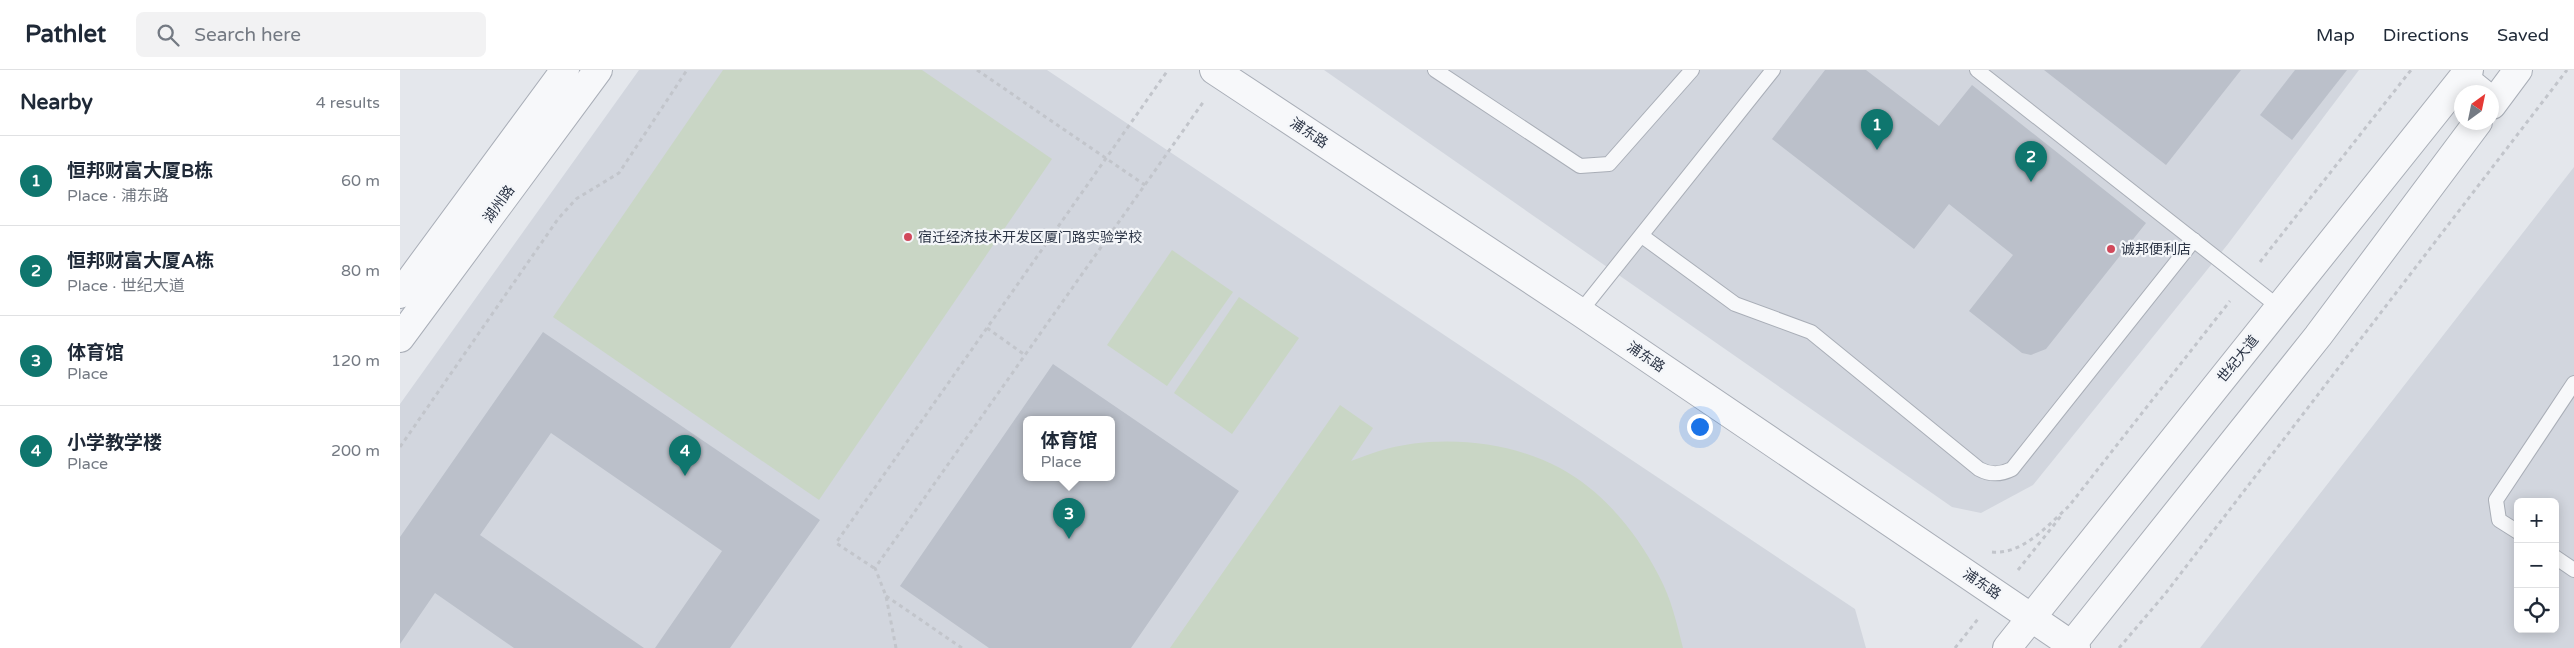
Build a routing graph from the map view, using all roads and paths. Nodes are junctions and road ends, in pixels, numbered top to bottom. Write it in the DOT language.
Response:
graph roads {
  1 [pos="565,70"];
  2 [pos="598,70"];
  3 [pos="687,70"];
  4 [pos="977,70"];
  5 [pos="1168,70"];
  6 [pos="1435,70"];
  7 [pos="1692,70"];
  8 [pos="1773,70"];
  9 [pos="1977,70"];
  10 [pos="2411,70"];
  11 [pos="2518,70"];
  12 [pos="2567,70"];
  13 [pos="2467,71"];
  14 [pos="1221,72"];
  15 [pos="2480,85"];
  16 [pos="2499,95"];
  17 [pos="2472,130"];
  18 [pos="1106,159"];
  19 [pos="1145,185"];
  20 [pos="1642,236"];
  21 [pos="2194,240"];
  22 [pos="2246,280"];
  23 [pos="400,294"];
  24 [pos="2280,308"];
  25 [pos="1580,312"];
  26 [pos="987,328"];
  27 [pos="400,338"];
  28 [pos="1026,354"];
  29 [pos="2574,383"];
  30 [pos="400,447"];
  31 [pos="2514,529"];
  32 [pos="1989,552"];
  33 [pos="2559,560"];
  34 [pos="875,568"];
  35 [pos="2574,570"];
  36 [pos="886,596"];
  37 [pos="2030,617"];
  38 [pos="2072,647"];
  39 [pos="896,648"];
  40 [pos="962,648"];
  41 [pos="2007,648"];
  42 [pos="2119,648"];
  1 -- 23 [label="street, 湖州路"];
  2 -- 27 [label="street, 湖州路"];
  3 -- 30 [label="path"];
  4 -- 18 [label="path"];
  5 -- 18 [label="path"];
  6 -- 7 [label="lane"];
  8 -- 20 [label="lane"];
  9 -- 21 [label="lane"];
  10 -- 22 [label="path"];
  11 -- 16 [label="street"];
  12 -- 42 [label="path"];
  13 -- 15 [label="lane"];
  13 -- 24 [label="street, 世纪大道"];
  14 -- 19 [label="path"];
  14 -- 25 [label="street, 浦东路"];
  17 -- 38 [label="street"];
  18 -- 19 [label="path"];
  18 -- 26 [label="path"];
  19 -- 28 [label="path"];
  20 -- 21 [label="lane"];
  20 -- 25 [label="lane"];
  21 -- 22 [label="lane"];
  22 -- 24 [label="lane"];
  22 -- 32 [label="path"];
  24 -- 37 [label="street, 世纪大道"];
  25 -- 37 [label="street, 浦东路"];
  26 -- 28 [label="path"];
  26 -- 34 [label="path"];
  28 -- 34 [label="path"];
  29 -- 31 [label="lane"];
  33 -- 35 [label="lane"];
  34 -- 36 [label="path"];
  36 -- 39 [label="path"];
  36 -- 40 [label="path"];
  37 -- 38 [label="street, 浦东路"];
  37 -- 41 [label="street, 世纪大道"];
}
